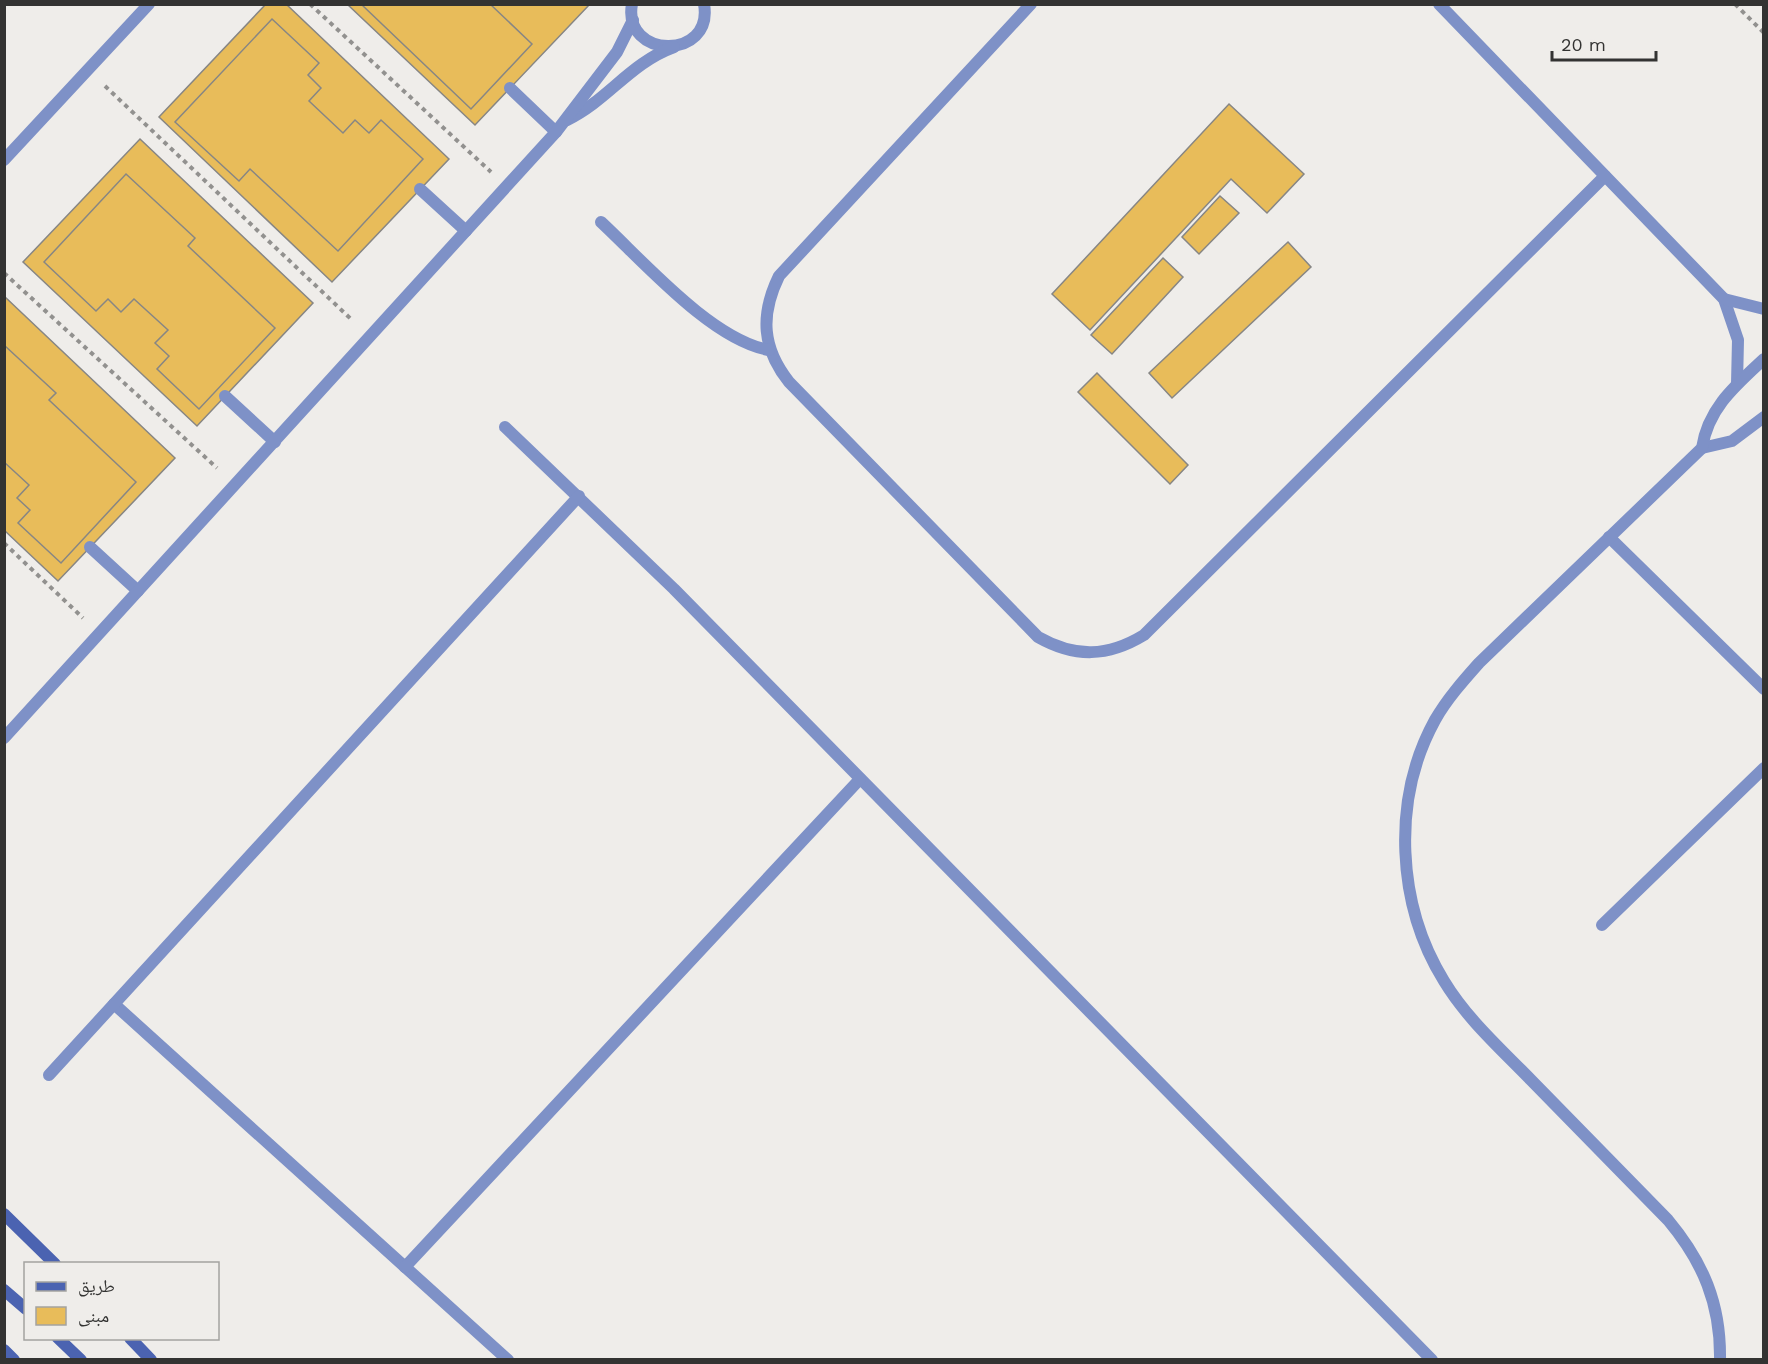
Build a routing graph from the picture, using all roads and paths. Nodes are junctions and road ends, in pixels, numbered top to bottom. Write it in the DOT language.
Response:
graph roads {
  1 [pos="149,4"];
  2 [pos="310,4"];
  3 [pos="1031,4"];
  4 [pos="1439,4"];
  5 [pos="1735,4"];
  6 [pos="707,7"];
  7 [pos="632,9"];
  8 [pos="1764,33"];
  9 [pos="674,47"];
  10 [pos="88,70"];
  11 [pos="510,88"];
  12 [pos="566,121"];
  13 [pos="556,132"];
  14 [pos="4,160"];
  15 [pos="1605,176"];
  16 [pos="507,186"];
  17 [pos="420,189"];
  18 [pos="601,222"];
  19 [pos="466,231"];
  20 [pos="4,273"];
  21 [pos="1724,299"];
  22 [pos="1764,309"];
  23 [pos="370,337"];
  24 [pos="769,350"];
  25 [pos="1764,359"];
  26 [pos="1737,384"];
  27 [pos="225,396"];
  28 [pos="1764,417"];
  29 [pos="505,427"];
  30 [pos="274,442"];
  31 [pos="1702,448"];
  32 [pos="236,484"];
  33 [pos="579,496"];
  34 [pos="1610,537"];
  35 [pos="4,543"];
  36 [pos="90,547"];
  37 [pos="138,591"];
  38 [pos="99,633"];
  39 [pos="1764,689"];
  40 [pos="4,738"];
  41 [pos="1764,768"];
  42 [pos="860,779"];
  43 [pos="1602,925"];
  44 [pos="114,1004"];
  45 [pos="49,1075"];
  46 [pos="4,1214"];
  47 [pos="54,1262"];
  48 [pos="405,1267"];
  49 [pos="4,1290"];
  50 [pos="24,1307"];
  51 [pos="60,1340"];
  52 [pos="132,1340"];
  53 [pos="4,1350"];
  54 [pos="15,1359"];
  55 [pos="81,1359"];
  56 [pos="151,1359"];
  57 [pos="508,1359"];
  58 [pos="1432,1359"];
  59 [pos="1720,1359"];
  1 -- 10 [label="street"];
  2 -- 16 [label="path"];
  3 -- 24 [label="street"];
  4 -- 15 [label="street"];
  5 -- 8 [label="path"];
  6 -- 9 [label="street"];
  7 -- 9 [label="street"];
  7 -- 12 [label="street"];
  9 -- 12 [label="street"];
  10 -- 14 [label="street"];
  10 -- 23 [label="path"];
  11 -- 13 [label="street"];
  12 -- 13 [label="street"];
  13 -- 16 [label="street"];
  15 -- 21 [label="street"];
  15 -- 24 [label="street"];
  16 -- 19 [label="street"];
  17 -- 19 [label="street"];
  18 -- 24 [label="street"];
  19 -- 23 [label="street"];
  20 -- 32 [label="path"];
  21 -- 22 [label="street"];
  21 -- 26 [label="street"];
  23 -- 30 [label="street"];
  25 -- 26 [label="street"];
  26 -- 31 [label="street"];
  27 -- 30 [label="street"];
  28 -- 31 [label="street"];
  29 -- 33 [label="street"];
  30 -- 32 [label="street"];
  31 -- 34 [label="street"];
  32 -- 37 [label="street"];
  33 -- 42 [label="street"];
  33 -- 44 [label="street"];
  34 -- 39 [label="street"];
  34 -- 59 [label="street"];
  35 -- 38 [label="path"];
  36 -- 37 [label="street"];
  37 -- 38 [label="street"];
  38 -- 40 [label="street"];
  41 -- 43 [label="street"];
  42 -- 48 [label="street"];
  42 -- 58 [label="street"];
  44 -- 45 [label="street"];
  44 -- 48 [label="street"];
  46 -- 47 [label="street"];
  48 -- 57 [label="street"];
  49 -- 50 [label="street"];
  51 -- 55 [label="street"];
  52 -- 56 [label="street"];
  53 -- 54 [label="street"];
}
